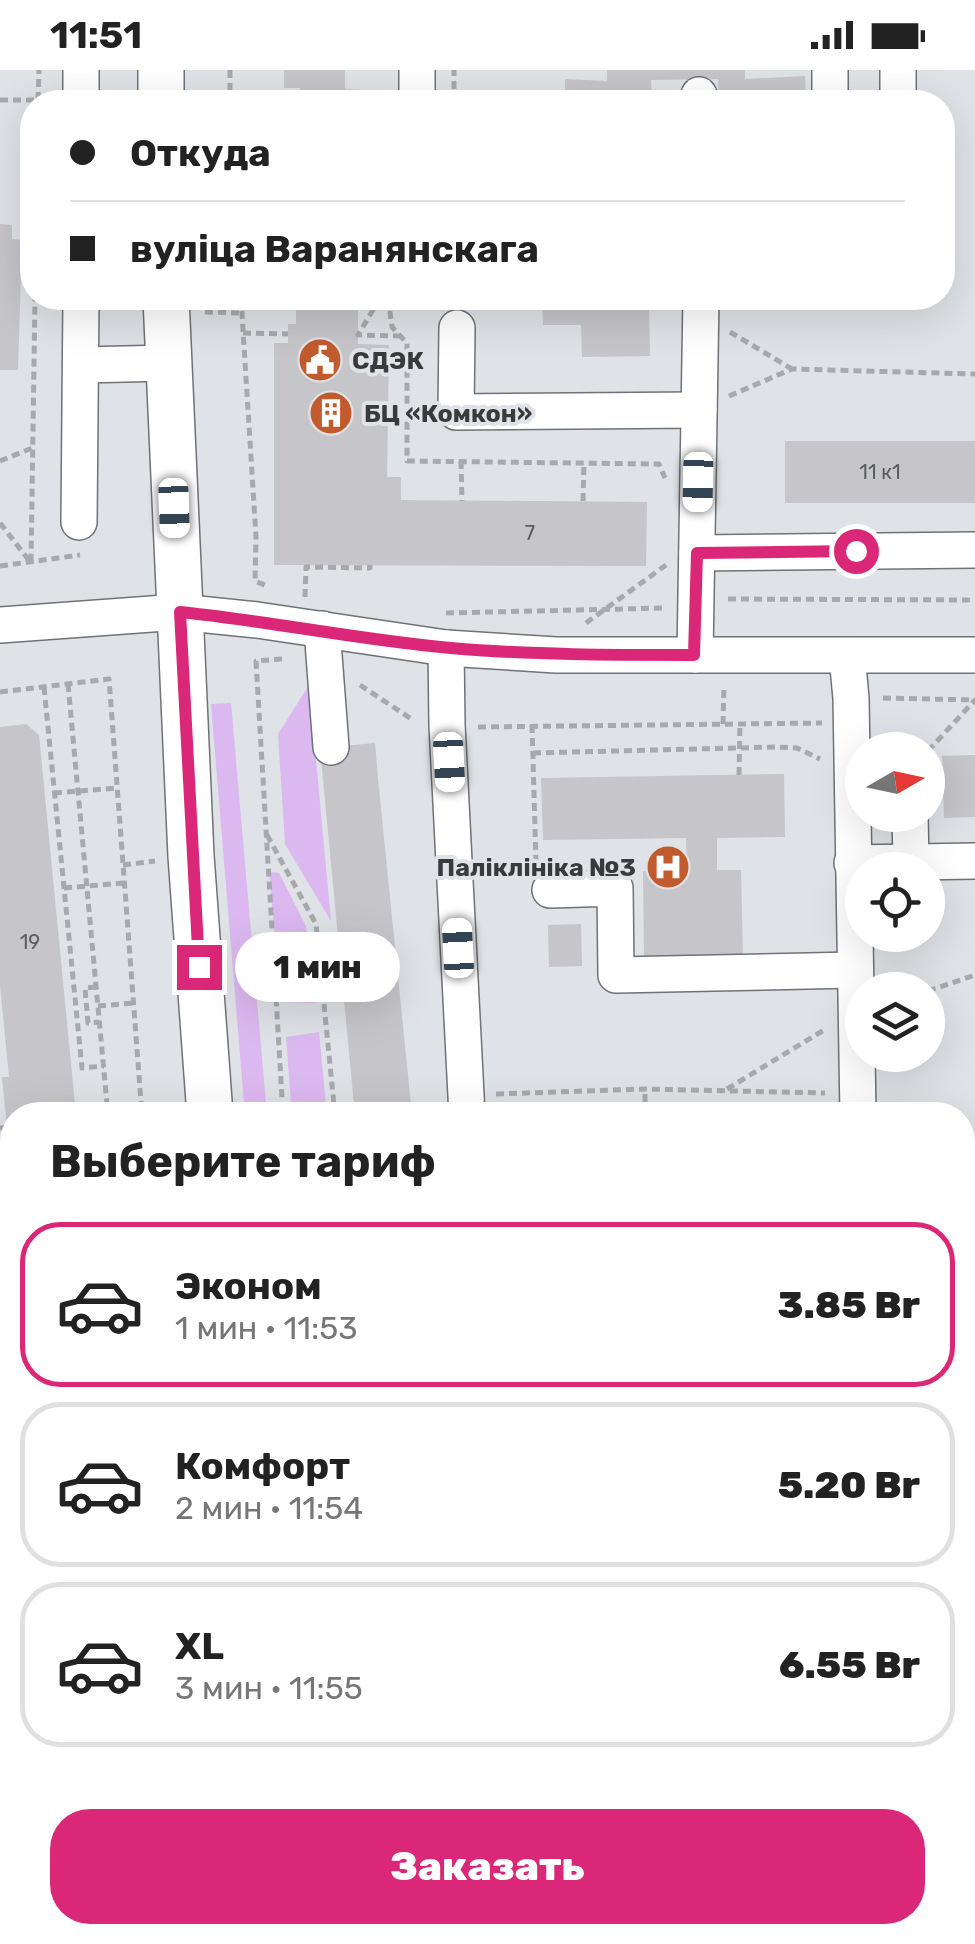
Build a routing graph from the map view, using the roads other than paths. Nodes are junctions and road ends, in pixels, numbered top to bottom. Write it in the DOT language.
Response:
graph roads {
  1 [pos="82,310"];
  2 [pos="166,310"];
  3 [pos="701,310"];
  4 [pos="457,328"];
  5 [pos="168,364"];
  6 [pos="82,365"];
  7 [pos="699,410"];
  8 [pos="79,522"];
  9 [pos="975,550"];
  10 [pos="688,554"];
  11 [pos="180,612"];
  12 [pos="0,624"];
  13 [pos="323,645"];
  14 [pos="446,648"];
  15 [pos="694,655"];
  16 [pos="975,655"];
  17 [pos="847,656"];
  18 [pos="331,747"];
  19 [pos="852,852"];
  20 [pos="945,861"];
  21 [pos="975,861"];
  22 [pos="550,890"];
  23 [pos="854,952"];
  24 [pos="854,970"];
  25 [pos="209,1102"];
  26 [pos="466,1102"];
  27 [pos="858,1102"];
  1 -- 6 [label="street"];
  2 -- 5 [label="main road"];
  3 -- 7 [label="street"];
  4 -- 7 [label="street"];
  5 -- 6 [label="street"];
  5 -- 11 [label="main road"];
  6 -- 8 [label="street"];
  7 -- 10 [label="street"];
  9 -- 10 [label="street"];
  10 -- 15 [label="street"];
  11 -- 12 [label="street"];
  11 -- 13 [label="street"];
  11 -- 25 [label="main road"];
  13 -- 14 [label="street"];
  13 -- 18 [label="street"];
  14 -- 15 [label="street"];
  14 -- 26 [label="street"];
  15 -- 17 [label="street"];
  16 -- 17 [label="street"];
  17 -- 19 [label="street"];
  20 -- 21 [label="street"];
  22 -- 24 [label="street"];
  23 -- 24 [label="street"];
  24 -- 27 [label="street"];
}
